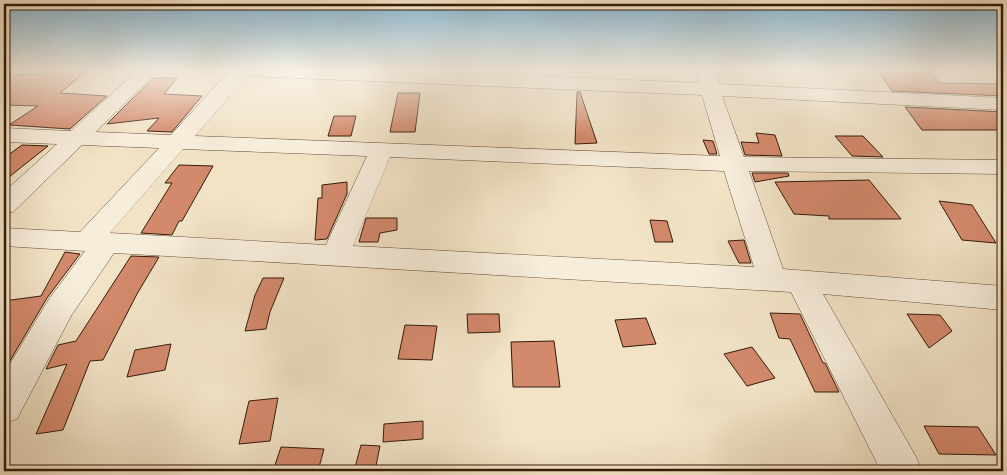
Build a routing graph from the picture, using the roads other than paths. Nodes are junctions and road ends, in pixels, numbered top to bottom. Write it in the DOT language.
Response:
graph roads {
  1 [pos="126,92"];
  2 [pos="222,92"];
  3 [pos="712,92"];
  4 [pos="858,92"];
  5 [pos="1003,104"];
  6 [pos="4,135"];
  7 [pos="78,138"];
  8 [pos="178,142"];
  9 [pos="381,150"];
  10 [pos="733,164"];
  11 [pos="1003,167"];
  12 [pos="4,206"];
  13 [pos="97,241"];
  14 [pos="7,242"];
  15 [pos="335,256"];
  16 [pos="786,280"];
  17 [pos="1003,298"];
  18 [pos="4,407"];
  19 [pos="902,471"];
  1 -- 7 [label="street"];
  2 -- 8 [label="street"];
  3 -- 10 [label="street"];
  4 -- 5 [label="street"];
  6 -- 7 [label="street"];
  7 -- 8 [label="street"];
  7 -- 12 [label="street"];
  8 -- 9 [label="street"];
  8 -- 13 [label="street"];
  9 -- 10 [label="street"];
  9 -- 15 [label="street"];
  10 -- 11 [label="street"];
  10 -- 16 [label="street"];
  13 -- 14 [label="street"];
  13 -- 15 [label="street"];
  13 -- 18 [label="street"];
  15 -- 16 [label="street"];
  16 -- 17 [label="street"];
  16 -- 19 [label="street"];
}
